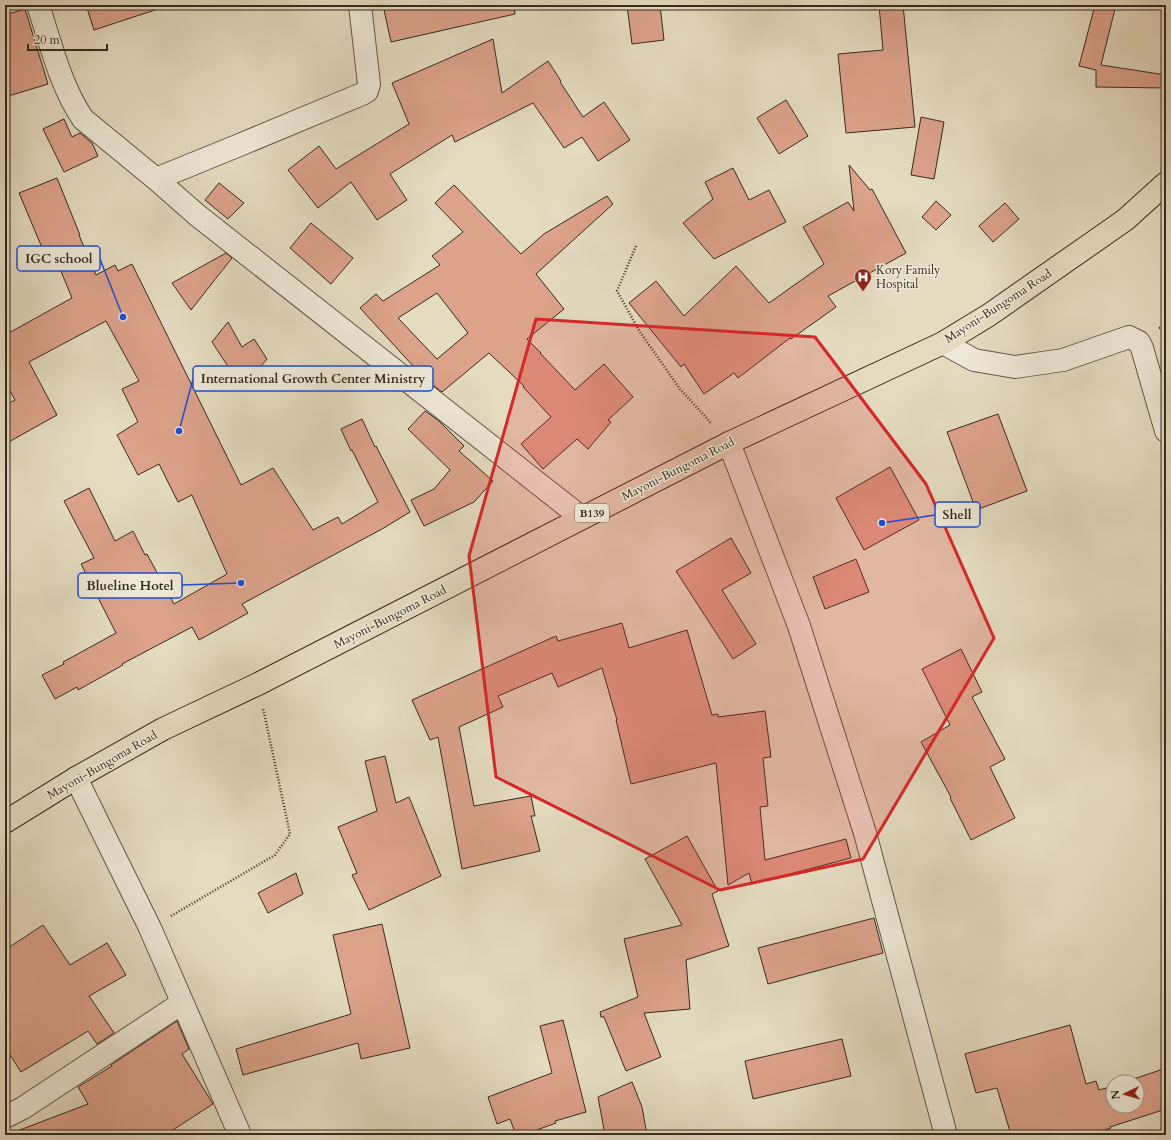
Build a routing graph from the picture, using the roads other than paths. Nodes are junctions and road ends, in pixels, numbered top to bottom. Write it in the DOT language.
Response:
graph roads {
  1 [pos="38,5"];
  2 [pos="360,5"];
  3 [pos="156,179"];
  4 [pos="1166,183"];
  5 [pos="943,343"];
  6 [pos="1166,431"];
  7 [pos="729,443"];
  8 [pos="582,518"];
  9 [pos="76,778"];
  10 [pos="5,822"];
  11 [pos="182,1003"];
  12 [pos="5,1117"];
  13 [pos="240,1135"];
  14 [pos="946,1135"];
  1 -- 3 [label="street"];
  2 -- 3 [label="street"];
  3 -- 8 [label="street"];
  4 -- 5 [label="main road, Mayoni-Bungoma Road / B139"];
  5 -- 6 [label="street"];
  5 -- 7 [label="main road, Mayoni-Bungoma Road / B139"];
  7 -- 8 [label="main road, Mayoni-Bungoma Road / B139"];
  7 -- 14 [label="street"];
  8 -- 9 [label="main road, Mayoni-Bungoma Road / B139"];
  9 -- 10 [label="main road, Mayoni-Bungoma Road / B139"];
  9 -- 11 [label="street"];
  11 -- 12 [label="street"];
  11 -- 13 [label="street"];
}
